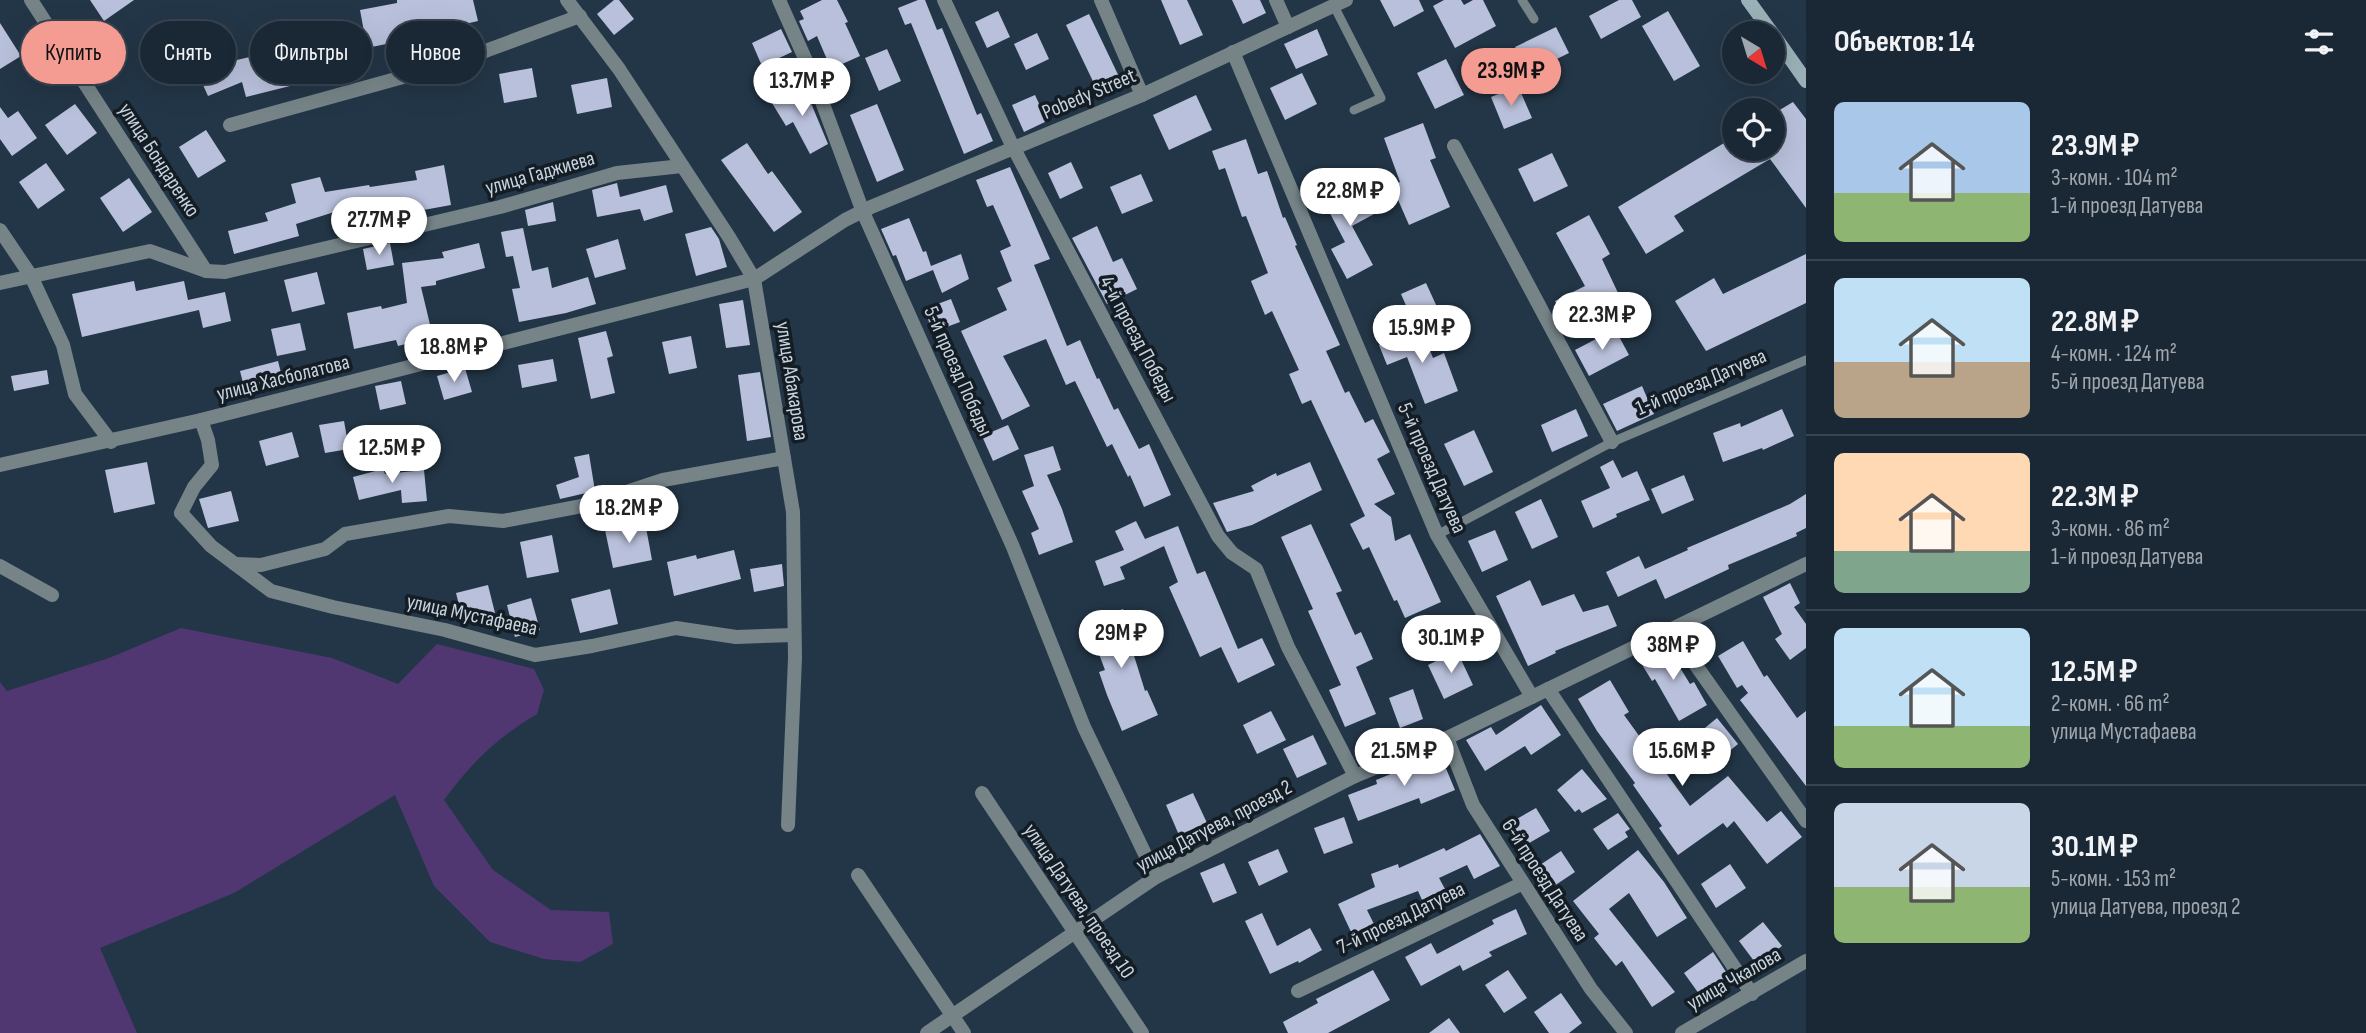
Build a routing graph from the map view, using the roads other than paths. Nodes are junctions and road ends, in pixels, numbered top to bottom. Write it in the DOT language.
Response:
graph roads {
  1 [pos="31,0"];
  2 [pos="567,0"];
  3 [pos="779,0"];
  4 [pos="944,0"];
  5 [pos="1101,0"];
  6 [pos="1276,0"];
  7 [pos="1522,0"];
  8 [pos="1748,0"];
  9 [pos="1340,3"];
  10 [pos="580,16"];
  11 [pos="1534,19"];
  12 [pos="1763,21"];
  13 [pos="1288,27"];
  14 [pos="1233,52"];
  15 [pos="1785,52"];
  16 [pos="1806,80"];
  17 [pos="1142,95"];
  18 [pos="1354,110"];
  19 [pos="230,125"];
  20 [pos="1012,146"];
  21 [pos="1454,146"];
  22 [pos="682,166"];
  23 [pos="863,212"];
  24 [pos="845,220"];
  25 [pos="0,230"];
  26 [pos="206,271"];
  27 [pos="31,276"];
  28 [pos="754,279"];
  29 [pos="0,283"];
  30 [pos="1806,360"];
  31 [pos="201,420"];
  32 [pos="111,442"];
  33 [pos="1612,442"];
  34 [pos="784,457"];
  35 [pos="0,465"];
  36 [pos="1437,535"];
  37 [pos="235,564"];
  38 [pos="1806,565"];
  39 [pos="0,566"];
  40 [pos="52,595"];
  41 [pos="1671,630"];
  42 [pos="794,635"];
  43 [pos="1549,689"];
  44 [pos="1532,697"];
  45 [pos="1447,738"];
  46 [pos="1355,776"];
  47 [pos="982,793"];
  48 [pos="1806,821"];
  49 [pos="788,825"];
  50 [pos="858,875"];
  51 [pos="1156,877"];
  52 [pos="1521,884"];
  53 [pos="1074,933"];
  54 [pos="1806,961"];
  55 [pos="1298,991"];
  56 [pos="1752,994"];
  57 [pos="953,1015"];
  58 [pos="927,1033"];
  59 [pos="964,1033"];
  60 [pos="1142,1033"];
  61 [pos="1626,1033"];
  62 [pos="1682,1033"];
  1 -- 26 [label="street, улица Бондаренко"];
  2 -- 10 [label="street, улица Абакарова"];
  3 -- 23 [label="street, 5-й проезд Победы"];
  4 -- 20 [label="street, 4-й проезд Победы"];
  5 -- 17 [label="street"];
  6 -- 13 [label="street"];
  7 -- 11 [label="lane"];
  8 -- 12 [label="street"];
  9 -- 13 [label="street, Pobedy Street"];
  9 -- 18 [label="lane"];
  10 -- 19 [label="street"];
  10 -- 22 [label="street, улица Абакарова"];
  13 -- 14 [label="street, Pobedy Street"];
  14 -- 17 [label="street, Pobedy Street"];
  14 -- 36 [label="street, 5-й проезд Датуева"];
  15 -- 16 [label="street"];
  17 -- 20 [label="street, Pobedy Street"];
  20 -- 23 [label="street, Pobedy Street"];
  20 -- 46 [label="street, 4-й проезд Победы"];
  21 -- 33 [label="street"];
  22 -- 26 [label="street, улица Гаджиева"];
  22 -- 28 [label="street, улица Абакарова"];
  23 -- 24 [label="street, Pobedy Street"];
  23 -- 51 [label="street, 5-й проезд Победы"];
  24 -- 28 [label="street, улица Хасболатова"];
  25 -- 27 [label="street"];
  26 -- 27 [label="street"];
  27 -- 29 [label="street"];
  27 -- 32 [label="street"];
  28 -- 31 [label="street, улица Хасболатова"];
  28 -- 34 [label="street, улица Абакарова"];
  30 -- 33 [label="lane, 1-й проезд Датуева"];
  31 -- 32 [label="street, улица Хасболатова"];
  31 -- 37 [label="street, улица Мустафаева"];
  32 -- 35 [label="street, улица Хасболатова"];
  33 -- 36 [label="lane, 1-й проезд Датуева"];
  34 -- 37 [label="street"];
  34 -- 42 [label="street, улица Абакарова"];
  36 -- 44 [label="street, 5-й проезд Датуева"];
  37 -- 42 [label="street, улица Мустафаева"];
  38 -- 41 [label="street, улица Датуева, проезд 2"];
  39 -- 40 [label="street"];
  41 -- 43 [label="street, улица Датуева, проезд 2"];
  41 -- 48 [label="street"];
  42 -- 49 [label="street, улица Абакарова"];
  43 -- 44 [label="street, улица Датуева, проезд 2"];
  43 -- 56 [label="street"];
  44 -- 45 [label="street, улица Датуева, проезд 2"];
  45 -- 46 [label="street, улица Датуева, проезд 2"];
  45 -- 52 [label="street, 6-й проезд Датуева"];
  46 -- 51 [label="street, улица Датуева, проезд 2"];
  47 -- 53 [label="street, улица Датуева, проезд 10"];
  50 -- 57 [label="street"];
  51 -- 53 [label="street, улица Датуева, проезд 2"];
  52 -- 55 [label="street, 7-й проезд Датуева"];
  52 -- 61 [label="street, 6-й проезд Датуева"];
  53 -- 57 [label="street, улица Датуева, проезд 2"];
  53 -- 60 [label="street, улица Датуева, проезд 10"];
  54 -- 56 [label="street, улица Чкалова"];
  56 -- 62 [label="street, улица Чкалова"];
  57 -- 58 [label="street, улица Датуева, проезд 2"];
  57 -- 59 [label="street"];
}
